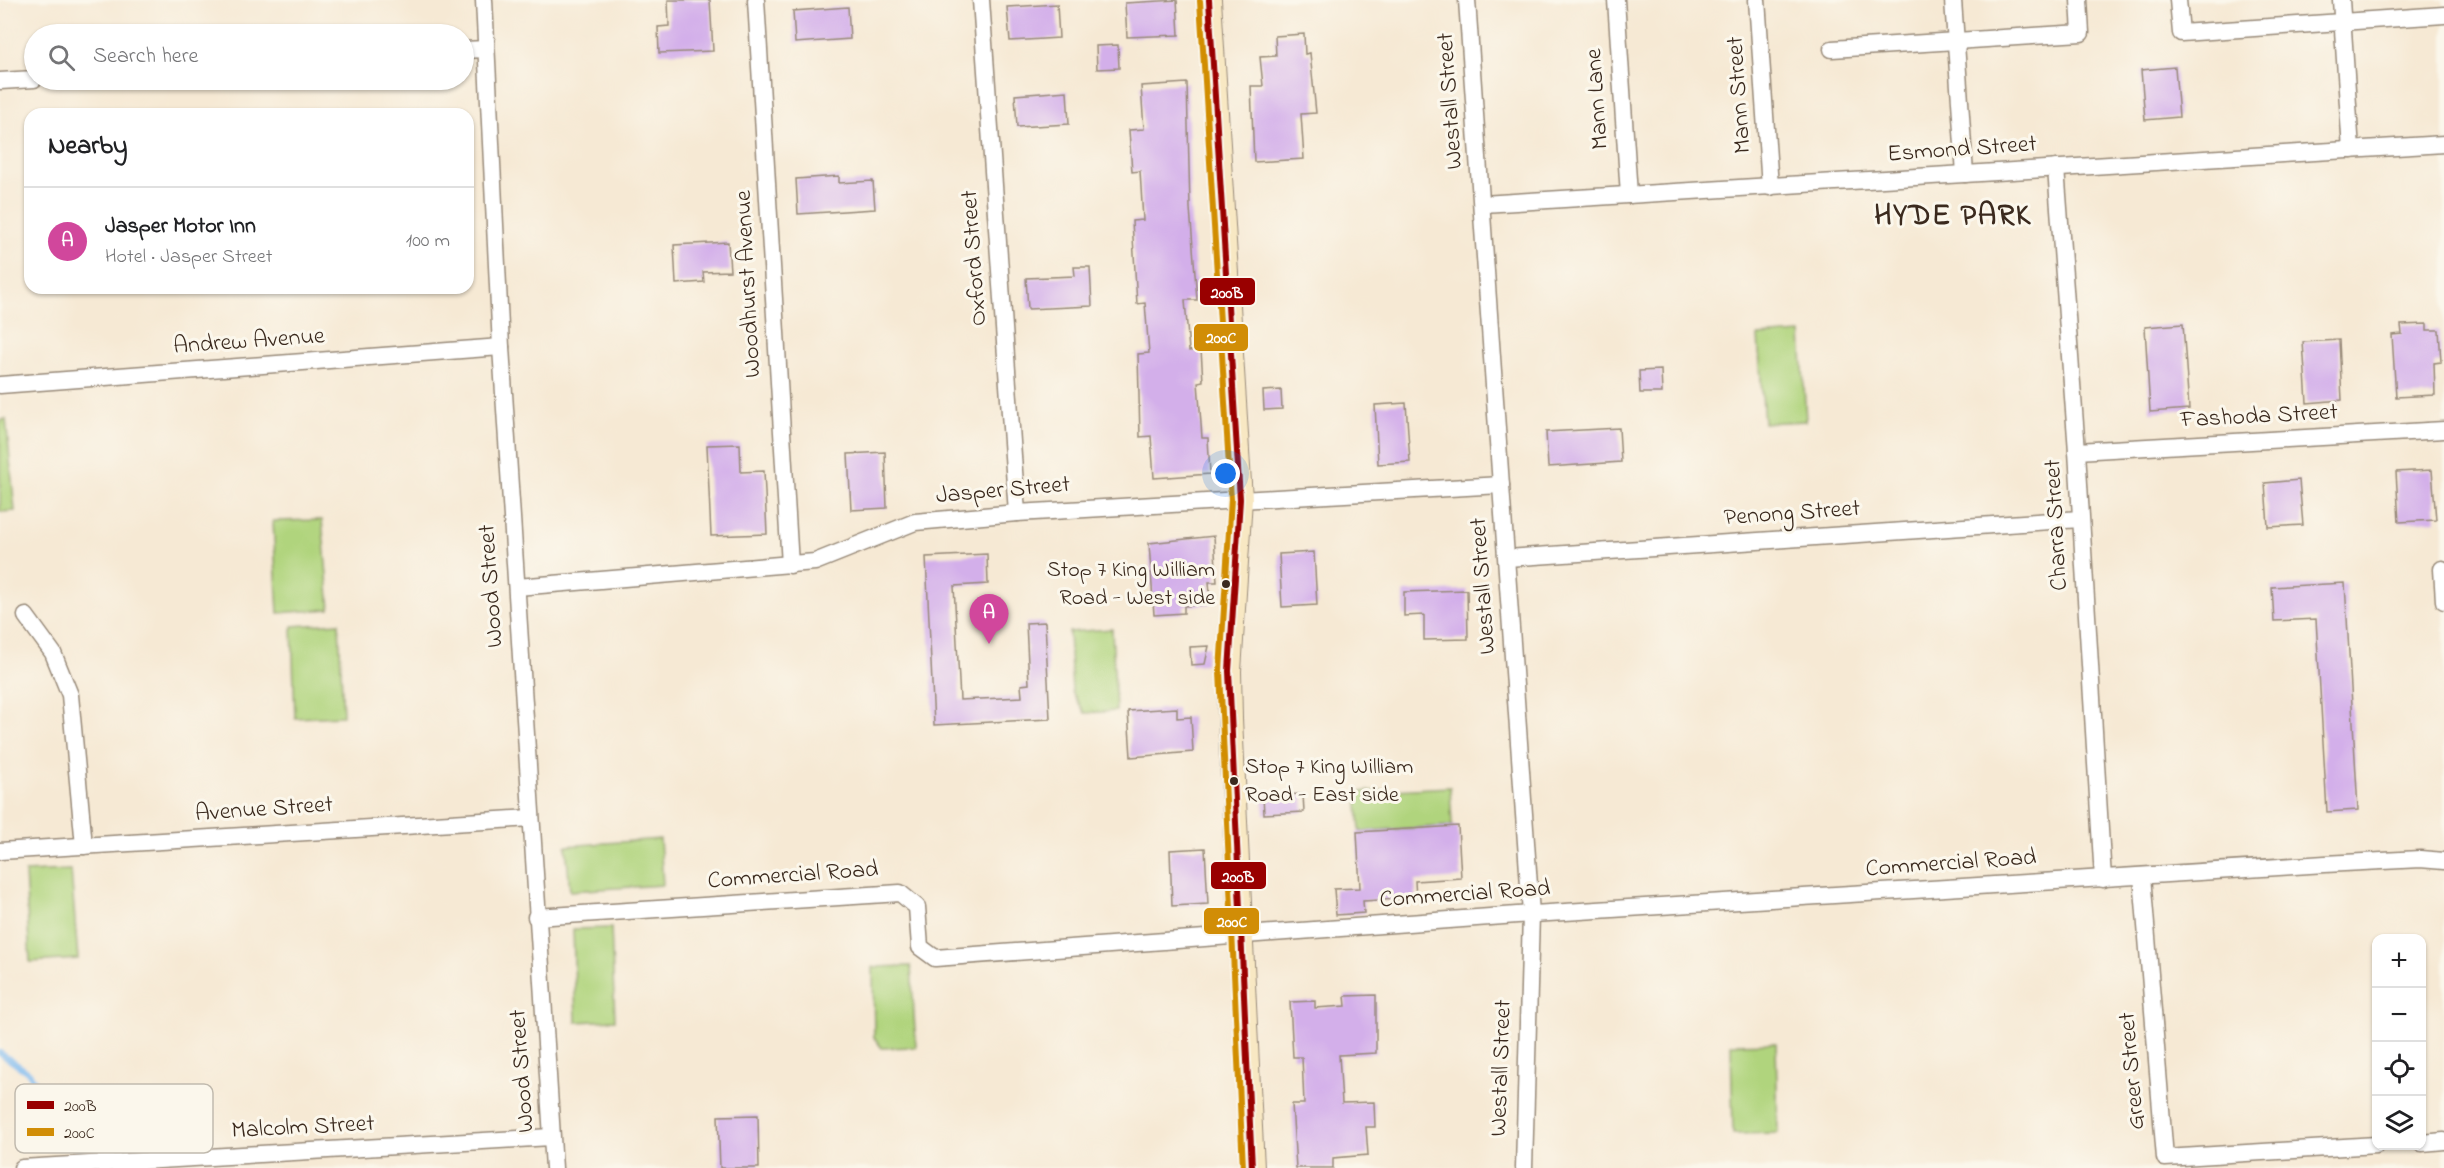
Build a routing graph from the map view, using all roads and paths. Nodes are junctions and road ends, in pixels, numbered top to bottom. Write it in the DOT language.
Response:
graph roads {
  1 [pos="484,0"];
  2 [pos="756,0"];
  3 [pos="981,0"];
  4 [pos="1209,0"];
  5 [pos="1467,0"];
  6 [pos="1616,0"];
  7 [pos="1757,0"];
  8 [pos="1953,0"];
  9 [pos="2079,0"];
  10 [pos="2178,0"];
  11 [pos="2341,0"];
  12 [pos="2444,15"];
  13 [pos="2343,22"];
  14 [pos="1956,41"];
  15 [pos="486,49"];
  16 [pos="1832,49"];
  17 [pos="474,50"];
  18 [pos="24,80"];
  19 [pos="0,81"];
  20 [pos="2444,144"];
  21 [pos="2351,150"];
  22 [pos="2056,168"];
  23 [pos="1965,174"];
  24 [pos="1770,187"];
  25 [pos="1629,195"];
  26 [pos="1483,204"];
  27 [pos="501,347"];
  28 [pos="0,385"];
  29 [pos="2444,430"];
  30 [pos="2077,452"];
  31 [pos="1501,485"];
  32 [pos="1240,499"];
  33 [pos="1017,513"];
  34 [pos="2080,519"];
  35 [pos="1507,558"];
  36 [pos="790,565"];
  37 [pos="2442,569"];
  38 [pos="516,587"];
  39 [pos="2444,602"];
  40 [pos="26,616"];
  41 [pos="531,818"];
  42 [pos="84,846"];
  43 [pos="0,851"];
  44 [pos="2444,861"];
  45 [pos="2142,876"];
  46 [pos="2103,879"];
  47 [pos="1531,914"];
  48 [pos="536,917"];
  49 [pos="1242,936"];
  50 [pos="551,1137"];
  51 [pos="2444,1141"];
  52 [pos="2426,1143"];
  53 [pos="2372,1145"];
  54 [pos="22,1168"];
  55 [pos="554,1168"];
  56 [pos="1252,1168"];
  57 [pos="1524,1168"];
  1 -- 15 [label="street, Wood Street"];
  2 -- 36 [label="street, Woodhurst Avenue"];
  3 -- 33 [label="street, Oxford Street"];
  4 -- 32 [label="main road"];
  5 -- 26 [label="street, Westall Street"];
  6 -- 25 [label="street, Mann Lane"];
  7 -- 24 [label="street, Mann Street"];
  8 -- 14 [label="street"];
  9 -- 14 [label="street"];
  10 -- 13 [label="street"];
  11 -- 13 [label="street"];
  12 -- 13 [label="street"];
  13 -- 21 [label="street"];
  14 -- 16 [label="street"];
  14 -- 23 [label="street"];
  15 -- 17 [label="street"];
  15 -- 27 [label="street, Wood Street"];
  18 -- 19 [label="street"];
  20 -- 21 [label="street, Esmond Street"];
  21 -- 22 [label="street, Esmond Street"];
  22 -- 23 [label="street, Esmond Street"];
  22 -- 30 [label="street, Charra Street"];
  23 -- 24 [label="street, Esmond Street"];
  24 -- 25 [label="street, Esmond Street"];
  25 -- 26 [label="street, Esmond Street"];
  26 -- 31 [label="street, Westall Street"];
  27 -- 28 [label="street, Andrew Avenue"];
  27 -- 38 [label="street, Wood Street"];
  29 -- 30 [label="street, Fashoda Street"];
  30 -- 34 [label="street, Charra Street"];
  31 -- 32 [label="street, Jasper Street"];
  31 -- 35 [label="street, Westall Street"];
  32 -- 33 [label="street, Jasper Street"];
  32 -- 49 [label="main road"];
  33 -- 36 [label="street, Jasper Street"];
  34 -- 35 [label="street, Penong Street"];
  34 -- 46 [label="street, Charra Street"];
  35 -- 47 [label="street, Westall Street"];
  36 -- 38 [label="street, Jasper Street"];
  37 -- 39 [label="street"];
  38 -- 41 [label="street, Wood Street"];
  40 -- 42 [label="street"];
  41 -- 42 [label="street, Avenue Street"];
  41 -- 48 [label="street, Wood Street"];
  42 -- 43 [label="street, Avenue Street"];
  44 -- 45 [label="street, Commercial Road"];
  45 -- 46 [label="street, Commercial Road"];
  45 -- 53 [label="street, Greer Street"];
  46 -- 47 [label="street, Commercial Road"];
  47 -- 49 [label="street, Commercial Road"];
  47 -- 57 [label="street, Westall Street"];
  48 -- 49 [label="street, Commercial Road"];
  48 -- 50 [label="street, Wood Street"];
  49 -- 56 [label="main road"];
  50 -- 54 [label="street, Malcolm Street"];
  50 -- 55 [label="street, Wood Street"];
  51 -- 52 [label="street"];
}
